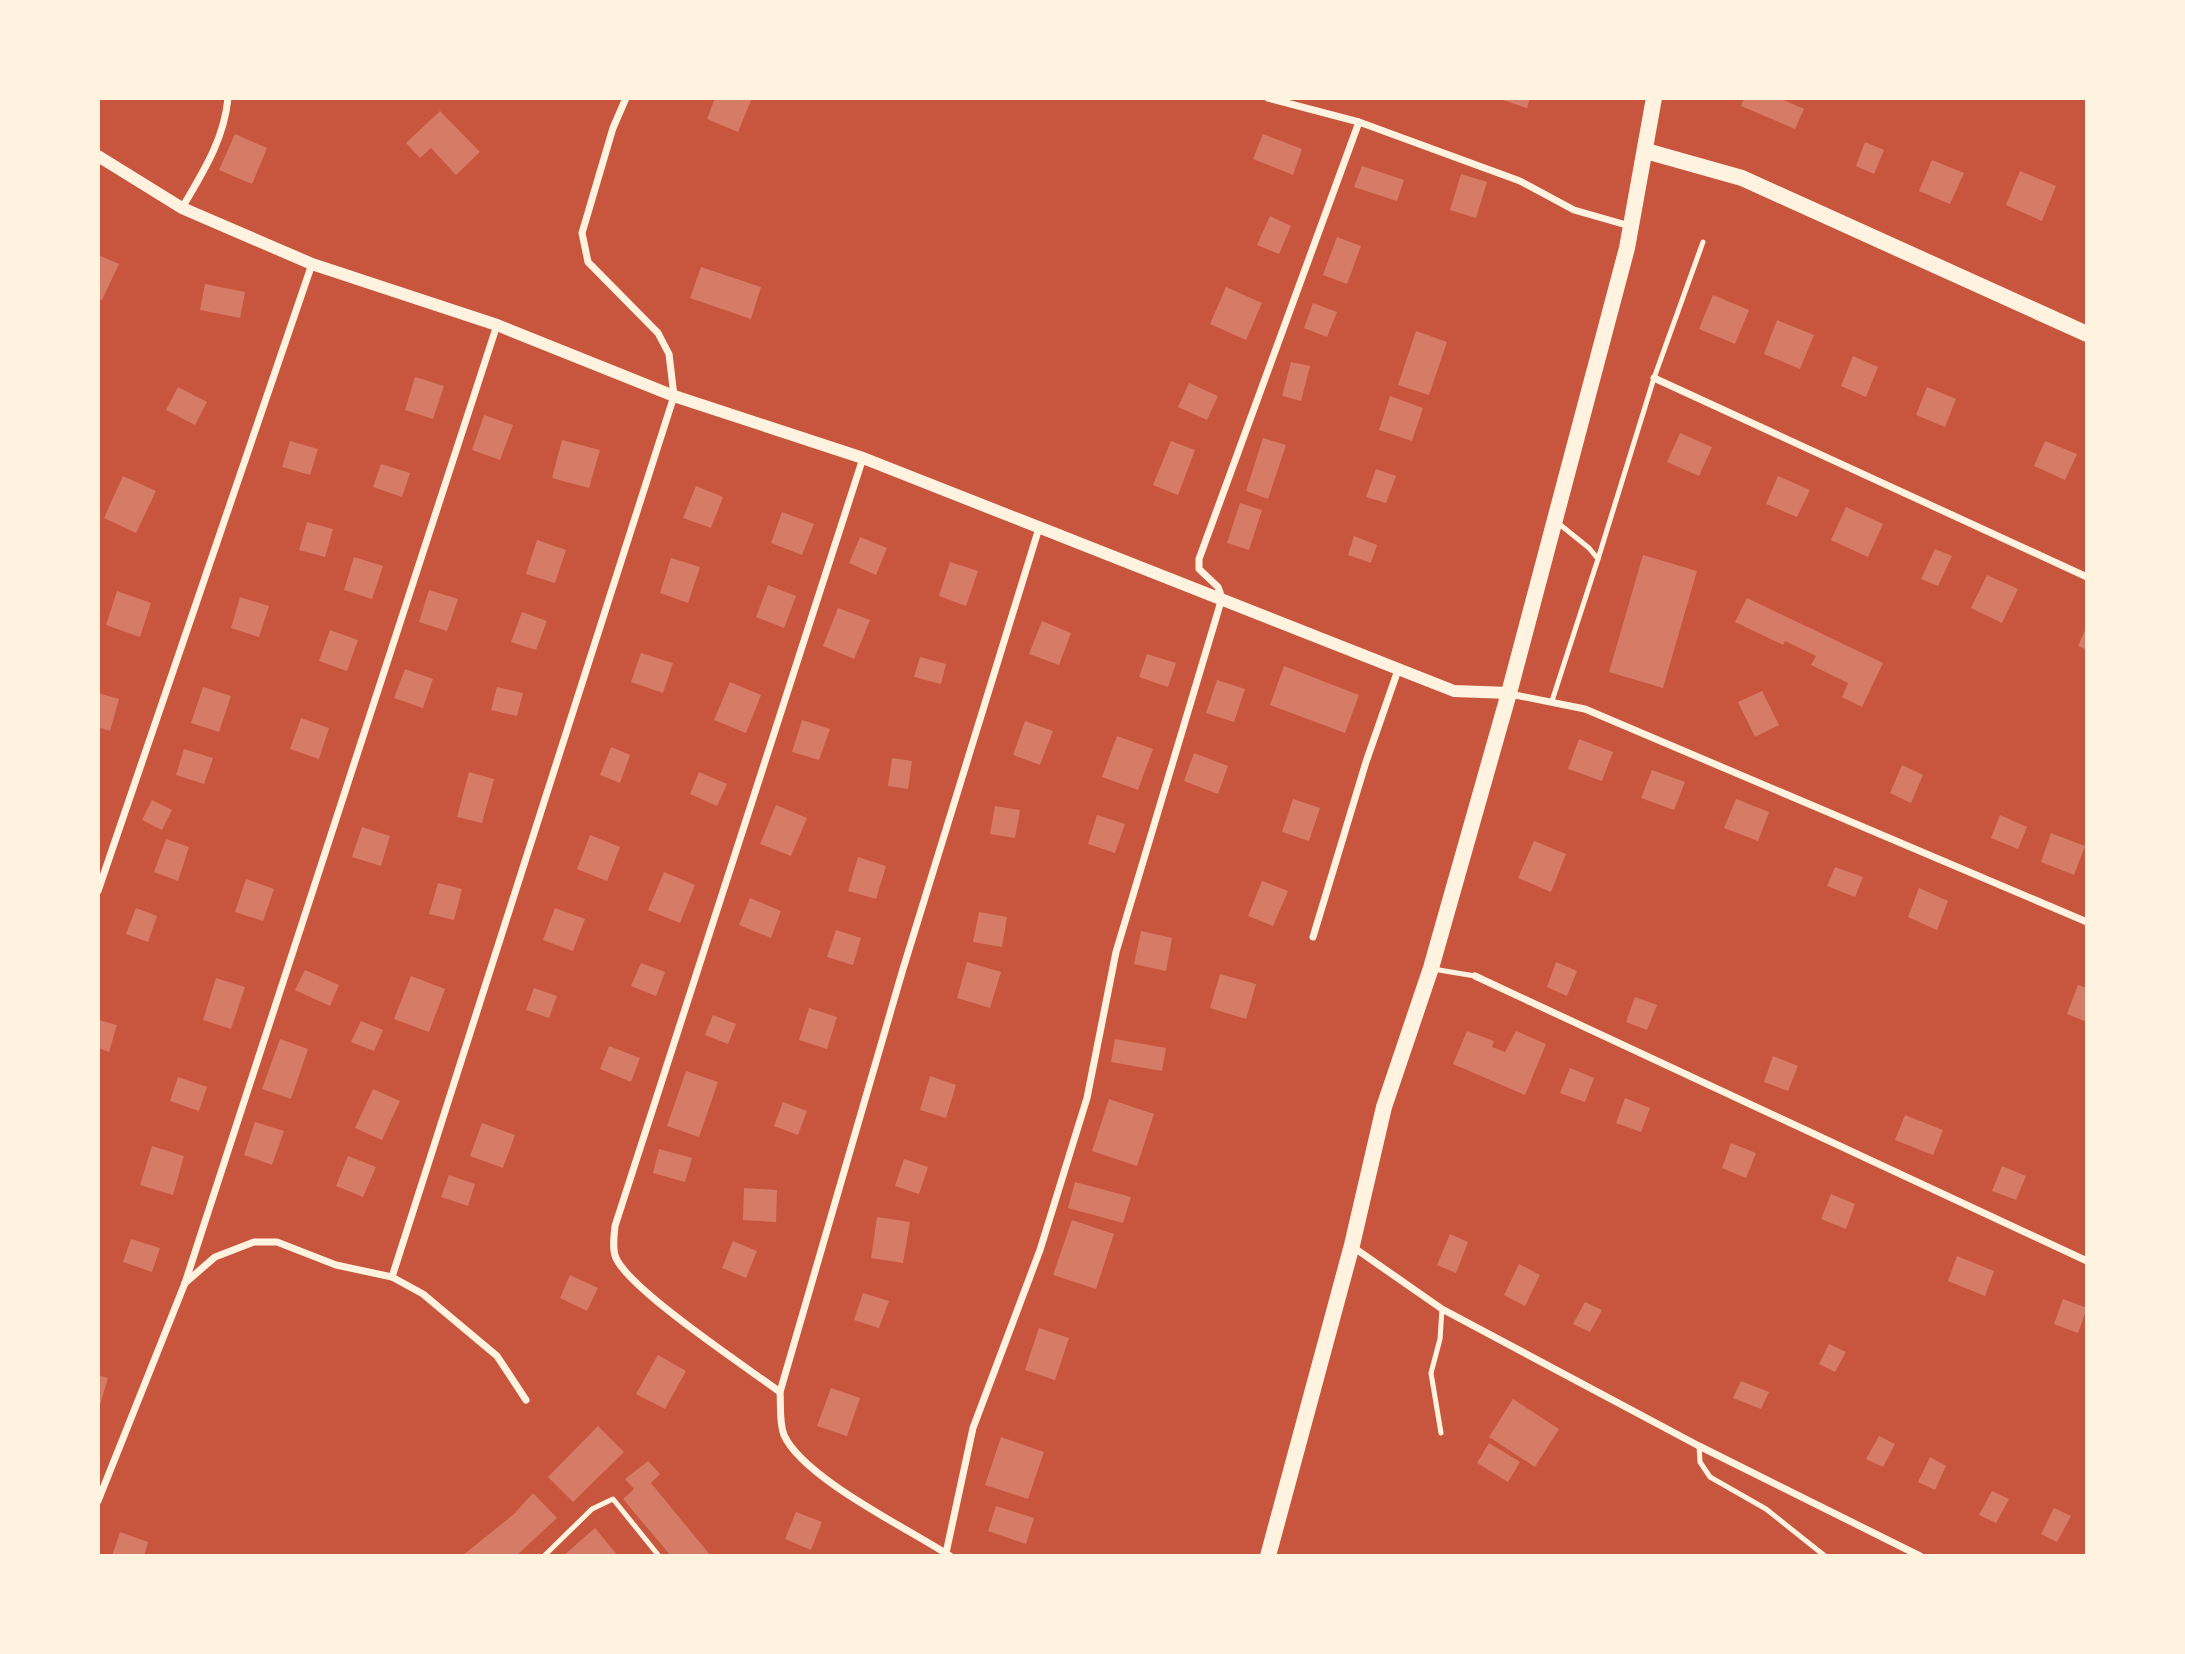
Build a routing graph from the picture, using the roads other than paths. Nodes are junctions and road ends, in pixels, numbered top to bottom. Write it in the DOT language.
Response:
graph roads {
  1 [pos="228,98"];
  2 [pos="626,98"];
  3 [pos="1268,98"];
  4 [pos="1654,98"];
  5 [pos="1278,99"];
  6 [pos="1359,122"];
  7 [pos="1646,151"];
  8 [pos="98,156"];
  9 [pos="182,208"];
  10 [pos="1631,226"];
  11 [pos="1703,242"];
  12 [pos="312,264"];
  13 [pos="496,325"];
  14 [pos="2087,334"];
  15 [pos="1654,378"];
  16 [pos="674,396"];
  17 [pos="863,458"];
  18 [pos="1553,519"];
  19 [pos="1039,528"];
  20 [pos="1598,559"];
  21 [pos="2087,577"];
  22 [pos="1222,598"];
  23 [pos="1398,670"];
  24 [pos="1509,694"];
  25 [pos="1552,701"];
  26 [pos="98,891"];
  27 [pos="2087,922"];
  28 [pos="1313,937"];
  29 [pos="1431,968"];
  30 [pos="1475,976"];
  31 [pos="1352,1245"];
  32 [pos="2087,1261"];
  33 [pos="392,1277"];
  34 [pos="185,1283"];
  35 [pos="1442,1309"];
  36 [pos="780,1392"];
  37 [pos="526,1400"];
  38 [pos="1441,1433"];
  39 [pos="1699,1446"];
  40 [pos="98,1501"];
  41 [pos="948,1555"];
  42 [pos="544,1556"];
  43 [pos="659,1556"];
  44 [pos="1268,1556"];
  45 [pos="1825,1556"];
  46 [pos="1920,1556"];
  1 -- 9 [label="street"];
  2 -- 16 [label="street"];
  3 -- 5 [label="street"];
  4 -- 7 [label="main road"];
  5 -- 6 [label="street"];
  6 -- 10 [label="street"];
  6 -- 22 [label="street"];
  7 -- 10 [label="main road"];
  7 -- 14 [label="main road"];
  8 -- 9 [label="street"];
  9 -- 12 [label="street"];
  10 -- 18 [label="main road"];
  11 -- 15 [label="lane"];
  12 -- 13 [label="street"];
  12 -- 26 [label="street"];
  13 -- 16 [label="street"];
  13 -- 34 [label="street"];
  15 -- 20 [label="lane"];
  15 -- 21 [label="street"];
  16 -- 17 [label="street"];
  16 -- 33 [label="street"];
  17 -- 19 [label="street"];
  17 -- 36 [label="street"];
  18 -- 20 [label="lane"];
  18 -- 24 [label="main road"];
  19 -- 22 [label="street"];
  19 -- 36 [label="street"];
  20 -- 25 [label="lane"];
  22 -- 23 [label="street"];
  22 -- 41 [label="street"];
  23 -- 24 [label="street"];
  23 -- 28 [label="street"];
  24 -- 25 [label="street"];
  24 -- 29 [label="main road"];
  25 -- 27 [label="street"];
  29 -- 30 [label="lane"];
  29 -- 31 [label="main road"];
  30 -- 32 [label="street"];
  31 -- 35 [label="street"];
  31 -- 44 [label="main road"];
  33 -- 34 [label="street"];
  33 -- 37 [label="street"];
  34 -- 40 [label="street"];
  35 -- 38 [label="lane"];
  35 -- 39 [label="street"];
  36 -- 41 [label="street"];
  39 -- 45 [label="lane"];
  39 -- 46 [label="street"];
  42 -- 43 [label="lane"];
}
